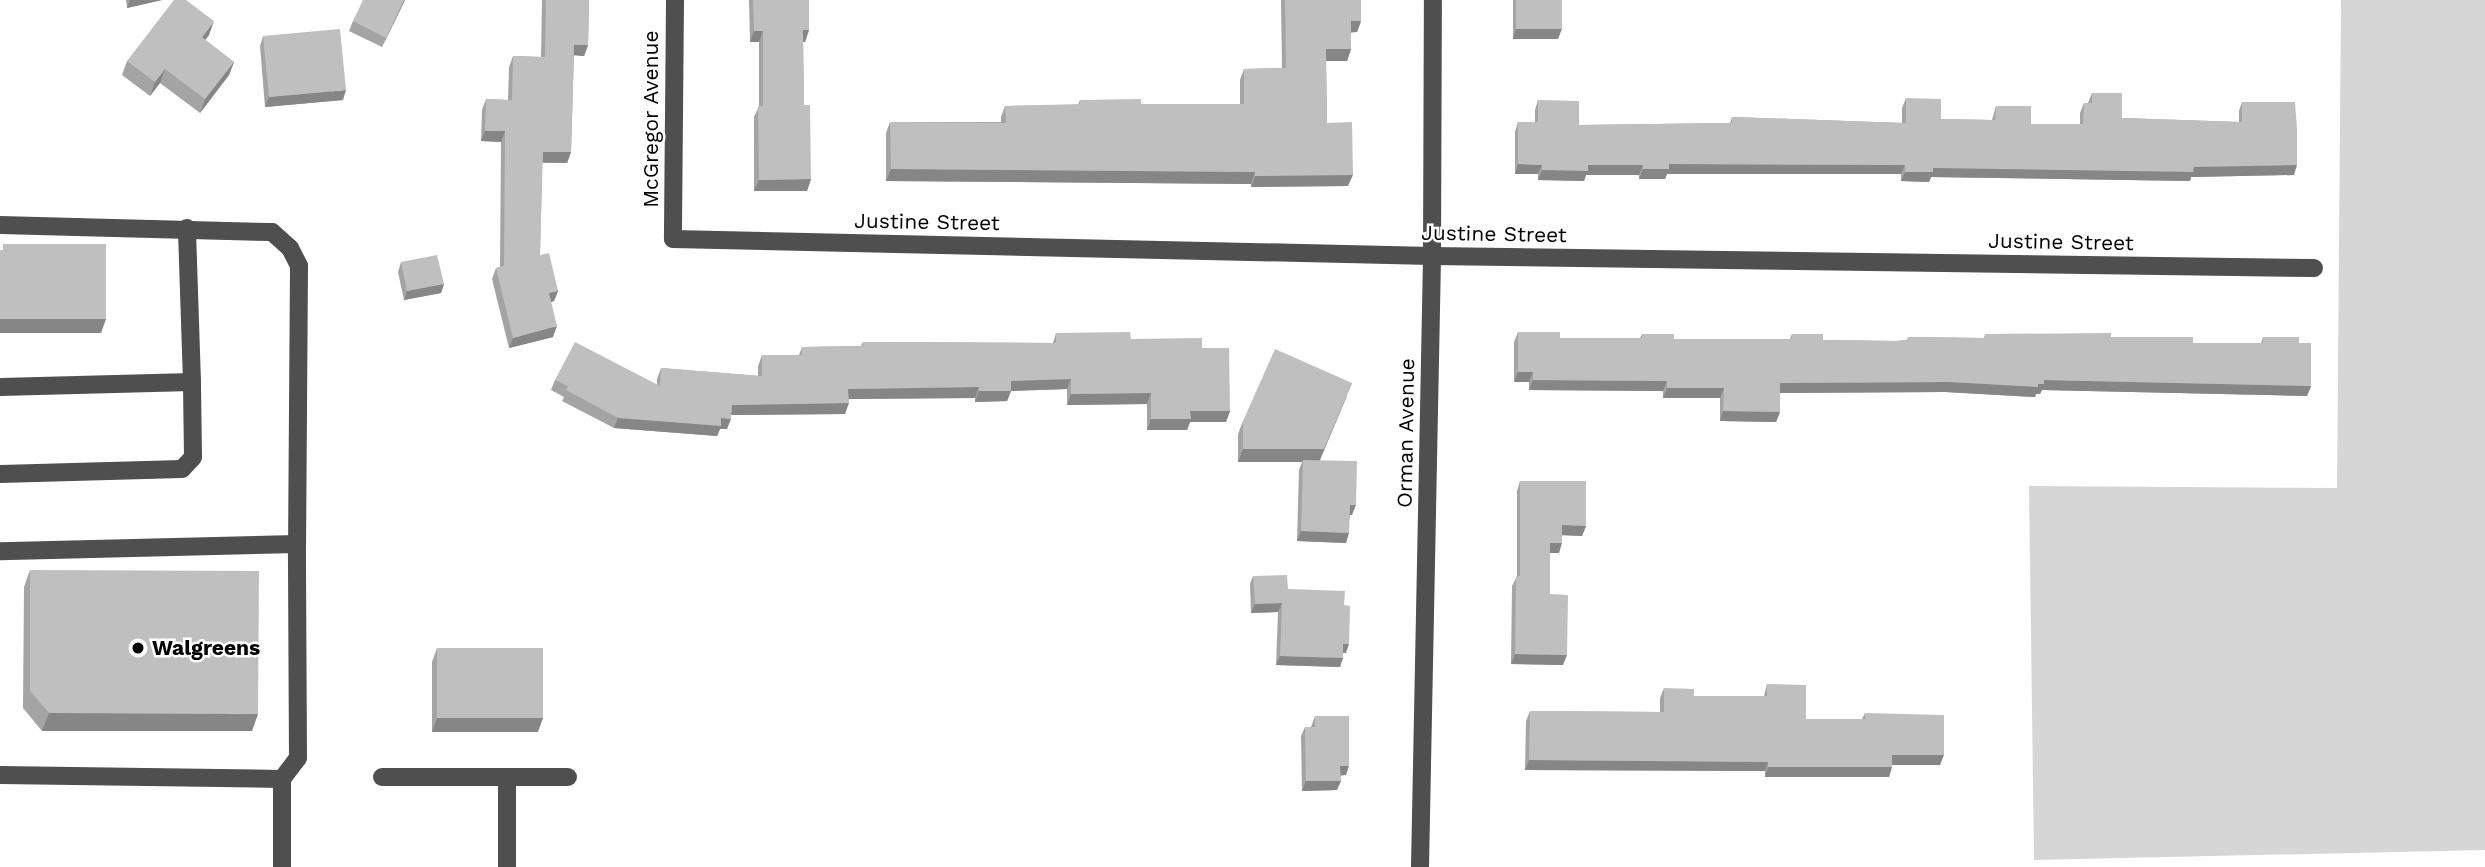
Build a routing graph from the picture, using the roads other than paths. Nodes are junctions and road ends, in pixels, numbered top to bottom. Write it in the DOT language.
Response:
graph roads {
  1 [pos="675,0"];
  2 [pos="1433,0"];
  3 [pos="0,225"];
  4 [pos="187,228"];
  5 [pos="673,239"];
  6 [pos="1432,256"];
  7 [pos="2314,268"];
  8 [pos="192,382"];
  9 [pos="0,387"];
  10 [pos="0,474"];
  11 [pos="297,544"];
  12 [pos="0,551"];
  13 [pos="0,775"];
  14 [pos="382,777"];
  15 [pos="506,777"];
  16 [pos="568,777"];
  17 [pos="282,779"];
  18 [pos="282,867"];
  19 [pos="507,867"];
  20 [pos="1420,867"];
  1 -- 5 [label="street, McGregor Avenue"];
  2 -- 6 [label="street, Orman Avenue"];
  3 -- 4 [label="street"];
  4 -- 8 [label="street"];
  4 -- 11 [label="street"];
  5 -- 6 [label="street, Justine Street"];
  6 -- 7 [label="street, Justine Street"];
  6 -- 20 [label="street, Orman Avenue"];
  8 -- 9 [label="street"];
  8 -- 10 [label="street"];
  11 -- 12 [label="street"];
  11 -- 17 [label="street"];
  13 -- 17 [label="street"];
  14 -- 15 [label="street"];
  15 -- 16 [label="street"];
  15 -- 19 [label="street"];
  17 -- 18 [label="street"];
}
